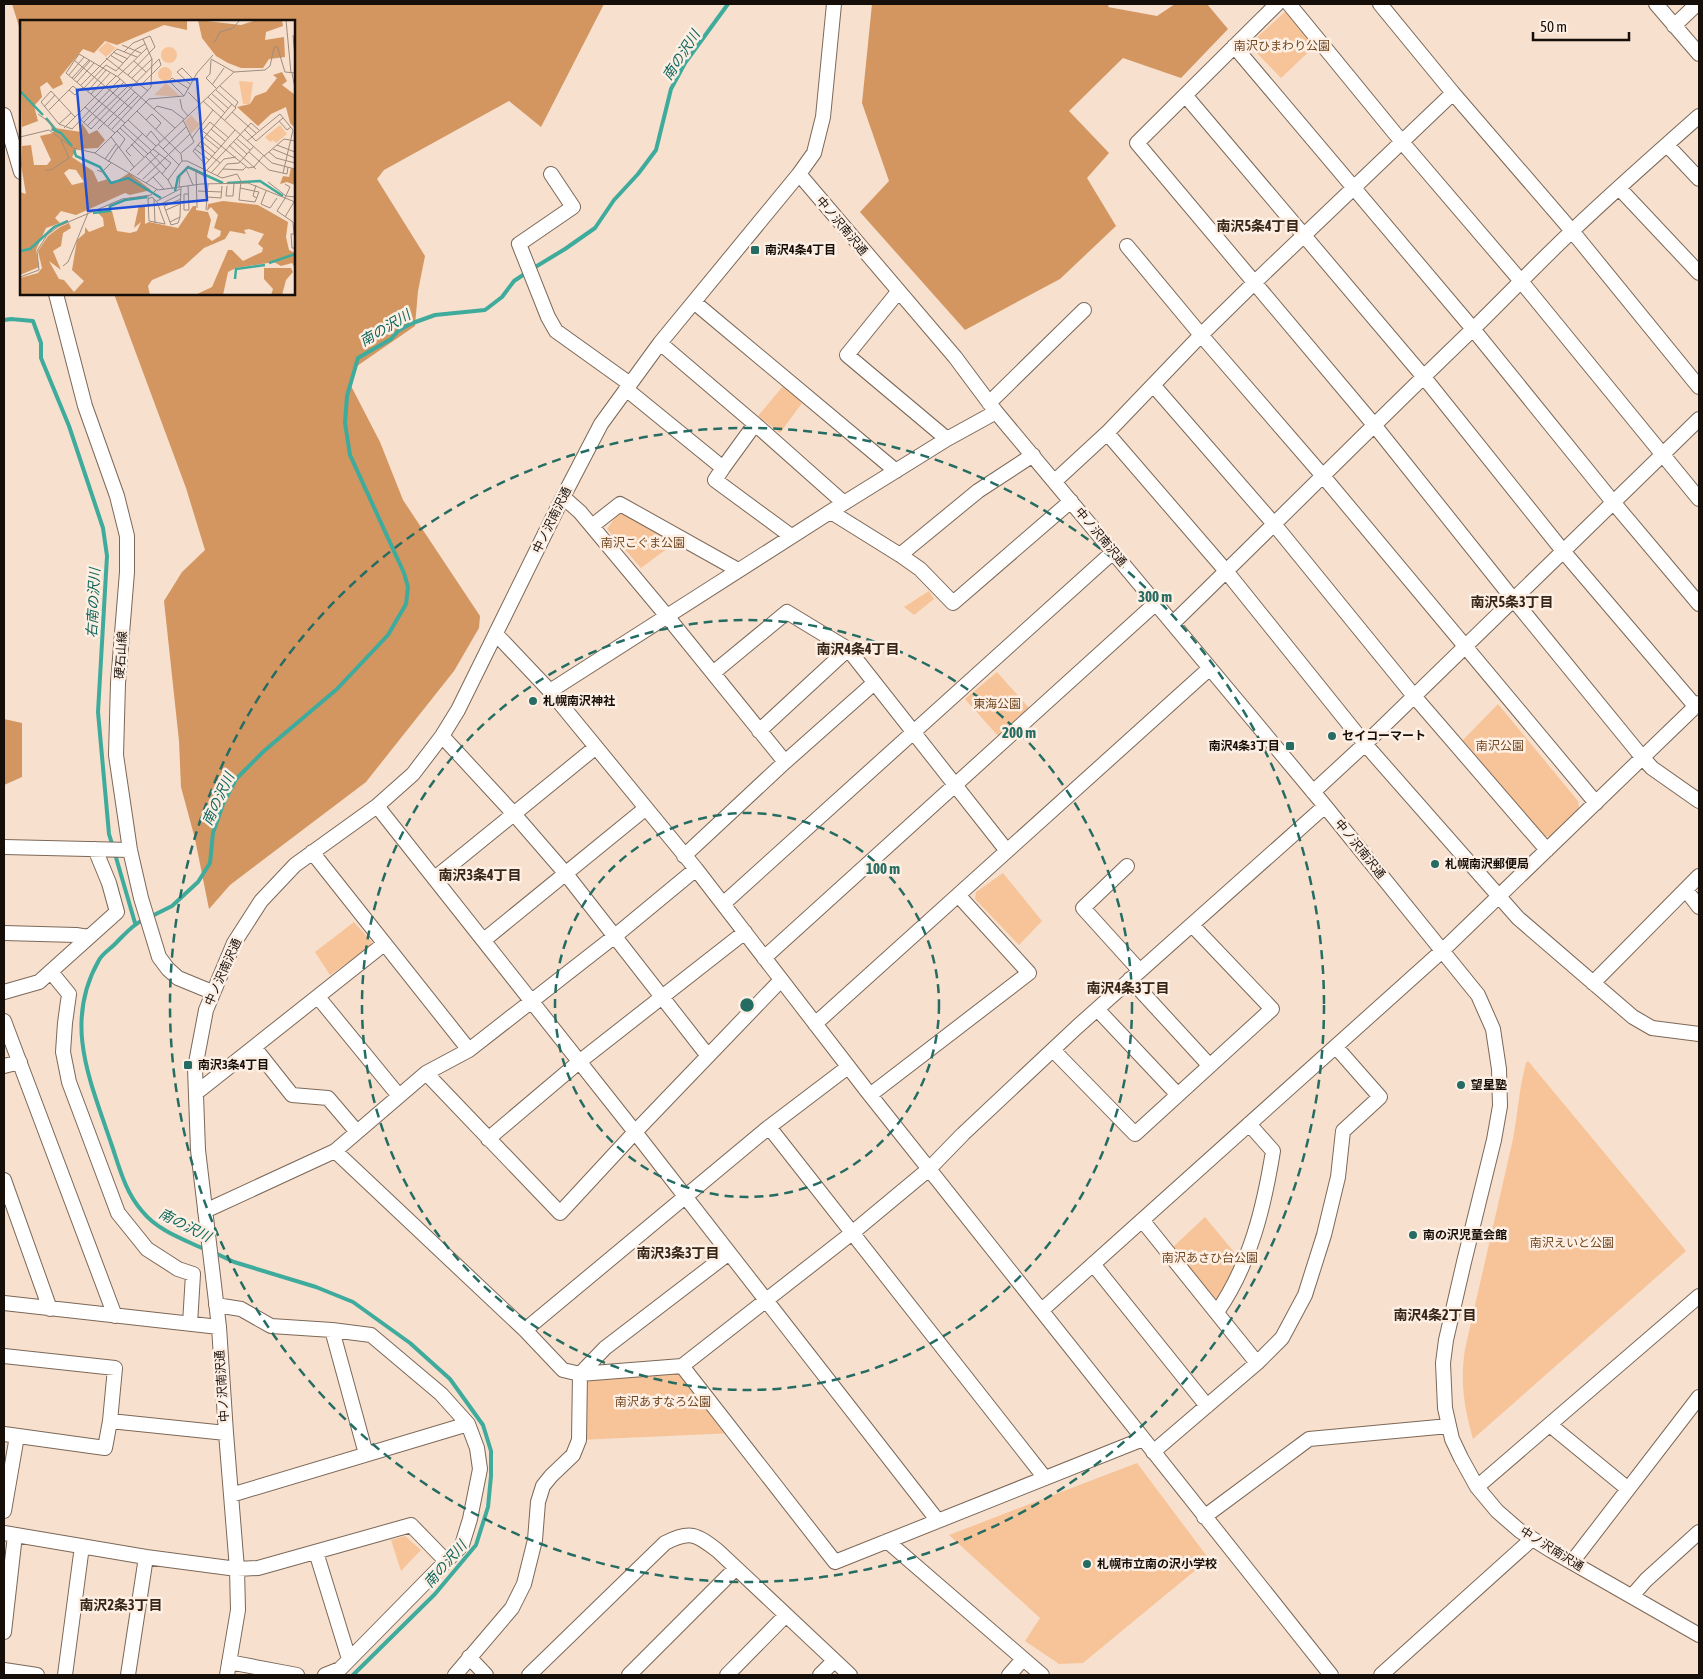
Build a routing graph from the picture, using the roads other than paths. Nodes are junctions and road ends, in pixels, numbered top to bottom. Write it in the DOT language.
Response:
graph roads {
  1 [pos="834,4"];
  2 [pos="1277,4"];
  3 [pos="1289,4"];
  4 [pos="1380,4"];
  5 [pos="1656,4"];
  6 [pos="1697,4"];
  7 [pos="1674,26"];
  8 [pos="1234,46"];
  9 [pos="1699,54"];
  10 [pos="1453,93"];
  11 [pos="1185,95"];
  12 [pos="4,115"];
  13 [pos="1699,116"];
  14 [pos="1402,142"];
  15 [pos="1667,145"];
  16 [pos="20,169"];
  17 [pos="551,174"];
  18 [pos="799,174"];
  19 [pos="1699,179"];
  20 [pos="1619,188"];
  21 [pos="1353,189"];
  22 [pos="1572,231"];
  23 [pos="1304,236"];
  24 [pos="1127,246"];
  25 [pos="1699,272"];
  26 [pos="1520,280"];
  27 [pos="1255,282"];
  28 [pos="898,292"];
  29 [pos="56,295"];
  30 [pos="694,302"];
  31 [pos="1084,310"];
  32 [pos="1473,329"];
  33 [pos="1201,335"];
  34 [pos="660,343"];
  35 [pos="1423,376"];
  36 [pos="1154,386"];
  37 [pos="628,387"];
  38 [pos="1699,387"];
  39 [pos="993,407"];
  40 [pos="1699,419"];
  41 [pos="755,424"];
  42 [pos="1375,426"];
  43 [pos="1107,433"];
  44 [pos="947,439"];
  45 [pos="1033,455"];
  46 [pos="1662,455"];
  47 [pos="723,468"];
  48 [pos="896,471"];
  49 [pos="1324,476"];
  50 [pos="1055,481"];
  51 [pos="563,496"];
  52 [pos="1699,499"];
  53 [pos="1071,501"];
  54 [pos="1613,502"];
  55 [pos="844,503"];
  56 [pos="831,512"];
  57 [pos="1274,524"];
  58 [pos="592,526"];
  59 [pos="791,536"];
  60 [pos="1563,551"];
  61 [pos="1113,552"];
  62 [pos="900,554"];
  63 [pos="738,570"];
  64 [pos="1226,571"];
  65 [pos="1513,599"];
  66 [pos="1156,603"];
  67 [pos="1699,604"];
  68 [pos="666,615"];
  69 [pos="1173,623"];
  70 [pos="496,634"];
  71 [pos="1465,646"];
  72 [pos="848,649"];
  73 [pos="1210,668"];
  74 [pos="713,673"];
  75 [pos="873,684"];
  76 [pos="550,691"];
  77 [pos="1414,696"];
  78 [pos="1697,705"];
  79 [pos="759,731"];
  80 [pos="913,734"];
  81 [pos="442,736"];
  82 [pos="1366,744"];
  83 [pos="596,747"];
  84 [pos="1642,757"];
  85 [pos="785,762"];
  86 [pos="955,786"];
  87 [pos="1313,792"];
  88 [pos="1699,801"];
  89 [pos="1596,803"];
  90 [pos="377,806"];
  91 [pos="1325,806"];
  92 [pos="646,808"];
  93 [pos="514,814"];
  94 [pos="4,847"];
  95 [pos="95,848"];
  96 [pos="130,850"];
  97 [pos="1548,850"];
  98 [pos="1007,851"];
  99 [pos="312,852"];
  100 [pos="684,856"];
  101 [pos="1127,866"];
  102 [pos="696,869"];
  103 [pos="566,874"];
  104 [pos="1699,876"];
  105 [pos="436,878"];
  106 [pos="1686,890"];
  107 [pos="958,895"];
  108 [pos="1499,896"];
  109 [pos="723,904"];
  110 [pos="1699,907"];
  111 [pos="1192,925"];
  112 [pos="745,932"];
  113 [pos="4,933"];
  114 [pos="615,936"];
  115 [pos="89,937"];
  116 [pos="484,940"];
  117 [pos="384,944"];
  118 [pos="1442,951"];
  119 [pos="764,958"];
  120 [pos="51,972"];
  121 [pos="1135,975"];
  122 [pos="781,980"];
  123 [pos="1593,983"];
  124 [pos="4,992"];
  125 [pos="212,992"];
  126 [pos="318,997"];
  127 [pos="662,997"];
  128 [pos="531,1000"];
  129 [pos="1097,1009"];
  130 [pos="4,1021"];
  131 [pos="815,1024"];
  132 [pos="1699,1034"];
  133 [pos="254,1047"];
  134 [pos="1336,1047"];
  135 [pos="468,1050"];
  136 [pos="1053,1050"];
  137 [pos="708,1056"];
  138 [pos="20,1062"];
  139 [pos="579,1062"];
  140 [pos="1210,1065"];
  141 [pos="4,1066"];
  142 [pos="848,1067"];
  143 [pos="426,1073"];
  144 [pos="196,1093"];
  145 [pos="870,1095"];
  146 [pos="1178,1095"];
  147 [pos="399,1096"];
  148 [pos="1249,1124"];
  149 [pos="769,1127"];
  150 [pos="357,1132"];
  151 [pos="635,1132"];
  152 [pos="488,1138"];
  153 [pos="335,1151"];
  154 [pos="929,1169"];
  155 [pos="4,1180"];
  156 [pos="684,1197"];
  157 [pos="205,1211"];
  158 [pos="1142,1220"];
  159 [pos="852,1233"];
  160 [pos="728,1253"];
  161 [pos="1093,1264"];
  162 [pos="1699,1296"];
  163 [pos="215,1298"];
  164 [pos="766,1301"];
  165 [pos="4,1303"];
  166 [pos="50,1309"];
  167 [pos="1042,1310"];
  168 [pos="1217,1312"];
  169 [pos="115,1316"];
  170 [pos="190,1324"];
  171 [pos="219,1327"];
  172 [pos="332,1330"];
  173 [pos="524,1330"];
  174 [pos="4,1356"];
  175 [pos="1257,1363"];
  176 [pos="682,1366"];
  177 [pos="580,1374"];
  178 [pos="1699,1397"];
  179 [pos="1207,1406"];
  180 [pos="110,1422"];
  181 [pos="468,1424"];
  182 [pos="1550,1425"];
  183 [pos="1449,1426"];
  184 [pos="226,1433"];
  185 [pos="10,1435"];
  186 [pos="1143,1439"];
  187 [pos="1153,1452"];
  188 [pos="366,1454"];
  189 [pos="1045,1478"];
  190 [pos="1477,1487"];
  191 [pos="1628,1490"];
  192 [pos="232,1495"];
  193 [pos="4,1512"];
  194 [pos="1204,1517"];
  195 [pos="938,1521"];
  196 [pos="1699,1532"];
  197 [pos="9,1534"];
  198 [pos="1532,1539"];
  199 [pos="888,1541"];
  200 [pos="82,1546"];
  201 [pos="316,1552"];
  202 [pos="146,1557"];
  203 [pos="446,1562"];
  204 [pos="1572,1562"];
  205 [pos="736,1568"];
  206 [pos="237,1569"];
  207 [pos="1632,1596"];
  208 [pos="786,1615"];
  209 [pos="4,1632"];
  210 [pos="1699,1634"];
  211 [pos="469,1657"];
  212 [pos="349,1659"];
  213 [pos="1023,1659"];
  214 [pos="834,1661"];
  215 [pos="228,1669"];
  216 [pos="4,1670"];
  217 [pos="37,1675"];
  218 [pos="65,1675"];
  219 [pos="128,1675"];
  220 [pos="297,1675"];
  221 [pos="325,1675"];
  222 [pos="455,1675"];
  223 [pos="486,1675"];
  224 [pos="529,1675"];
  225 [pos="628,1675"];
  226 [pos="727,1675"];
  227 [pos="820,1675"];
  228 [pos="850,1675"];
  229 [pos="1009,1675"];
  230 [pos="1042,1675"];
  231 [pos="1331,1675"];
  232 [pos="1381,1675"];
  1 -- 18 [label="street"];
  2 -- 8 [label="street"];
  3 -- 14 [label="street"];
  4 -- 10 [label="street"];
  5 -- 7 [label="street"];
  6 -- 7 [label="street"];
  7 -- 9 [label="street"];
  8 -- 11 [label="street"];
  8 -- 21 [label="street"];
  10 -- 14 [label="street"];
  10 -- 22 [label="street"];
  11 -- 23 [label="street"];
  11 -- 27 [label="street"];
  12 -- 16 [label="street"];
  13 -- 15 [label="street"];
  14 -- 21 [label="street"];
  14 -- 26 [label="street"];
  15 -- 19 [label="street"];
  15 -- 20 [label="street"];
  17 -- 37 [label="street"];
  18 -- 28 [label="street, 中ノ沢南沢通"];
  18 -- 30 [label="street, 中ノ沢南沢通"];
  20 -- 22 [label="street"];
  20 -- 25 [label="street"];
  21 -- 23 [label="street"];
  21 -- 32 [label="street"];
  22 -- 26 [label="street"];
  22 -- 38 [label="street"];
  23 -- 27 [label="street"];
  23 -- 35 [label="street"];
  24 -- 33 [label="street"];
  26 -- 32 [label="street"];
  26 -- 46 [label="street"];
  27 -- 33 [label="street"];
  27 -- 42 [label="street"];
  28 -- 39 [label="street, 中ノ沢南沢通"];
  28 -- 44 [label="street"];
  29 -- 96 [label="street, 硬石山線"];
  30 -- 34 [label="street, 中ノ沢南沢通"];
  30 -- 48 [label="street"];
  31 -- 39 [label="street"];
  32 -- 35 [label="street"];
  32 -- 54 [label="street"];
  33 -- 36 [label="street"];
  33 -- 49 [label="street"];
  34 -- 37 [label="street, 中ノ沢南沢通"];
  34 -- 41 [label="street"];
  35 -- 42 [label="street"];
  35 -- 60 [label="street"];
  36 -- 43 [label="street"];
  36 -- 57 [label="street"];
  37 -- 47 [label="street"];
  37 -- 51 [label="street, 中ノ沢南沢通"];
  39 -- 44 [label="street"];
  39 -- 45 [label="street, 中ノ沢南沢通"];
  40 -- 46 [label="street"];
  41 -- 47 [label="street"];
  41 -- 55 [label="street"];
  42 -- 49 [label="street"];
  42 -- 65 [label="street"];
  43 -- 50 [label="street"];
  43 -- 64 [label="street"];
  44 -- 48 [label="street"];
  45 -- 50 [label="street, 中ノ沢南沢通"];
  45 -- 62 [label="street"];
  46 -- 52 [label="street"];
  46 -- 54 [label="street"];
  47 -- 59 [label="street"];
  48 -- 55 [label="street"];
  49 -- 57 [label="street"];
  49 -- 71 [label="street"];
  50 -- 53 [label="street, 中ノ沢南沢通"];
  51 -- 58 [label="street"];
  51 -- 70 [label="street, 中ノ沢南沢通"];
  53 -- 61 [label="street, 中ノ沢南沢通"];
  53 -- 62 [label="street"];
  54 -- 60 [label="street"];
  54 -- 67 [label="street"];
  55 -- 56 [label="street"];
  56 -- 59 [label="street"];
  56 -- 62 [label="street"];
  57 -- 64 [label="street"];
  57 -- 77 [label="street"];
  58 -- 63 [label="street"];
  58 -- 68 [label="street"];
  59 -- 63 [label="street"];
  60 -- 65 [label="street"];
  60 -- 78 [label="street"];
  61 -- 66 [label="street, 中ノ沢南沢通"];
  61 -- 80 [label="street"];
  63 -- 68 [label="street"];
  64 -- 69 [label="street"];
  64 -- 82 [label="street"];
  65 -- 71 [label="street"];
  65 -- 84 [label="street"];
  66 -- 69 [label="street, 中ノ沢南沢通"];
  66 -- 86 [label="street"];
  68 -- 74 [label="street"];
  68 -- 76 [label="street"];
  69 -- 73 [label="street, 中ノ沢南沢通"];
  70 -- 76 [label="street"];
  70 -- 81 [label="street, 中ノ沢南沢通"];
  71 -- 77 [label="street"];
  71 -- 89 [label="street"];
  72 -- 74 [label="street"];
  72 -- 75 [label="street"];
  72 -- 79 [label="street"];
  73 -- 87 [label="street, 中ノ沢南沢通"];
  73 -- 98 [label="street"];
  74 -- 79 [label="street"];
  75 -- 80 [label="street"];
  75 -- 85 [label="street"];
  76 -- 83 [label="street"];
  77 -- 82 [label="street"];
  77 -- 97 [label="street"];
  78 -- 84 [label="street"];
  79 -- 85 [label="street"];
  80 -- 86 [label="street"];
  80 -- 109 [label="street"];
  81 -- 90 [label="street, 中ノ沢南沢通"];
  81 -- 93 [label="street"];
  82 -- 87 [label="street"];
  82 -- 108 [label="street"];
  83 -- 92 [label="street"];
  83 -- 93 [label="street"];
  84 -- 88 [label="street"];
  84 -- 89 [label="street"];
  85 -- 100 [label="street"];
  86 -- 98 [label="street"];
  86 -- 119 [label="street"];
  87 -- 91 [label="street, 中ノ沢南沢通"];
  89 -- 97 [label="street"];
  90 -- 99 [label="street, 中ノ沢南沢通"];
  90 -- 105 [label="street"];
  91 -- 111 [label="street"];
  91 -- 118 [label="street, 中ノ沢南沢通"];
  92 -- 100 [label="street"];
  92 -- 103 [label="street"];
  93 -- 103 [label="street"];
  93 -- 105 [label="street"];
  94 -- 95 [label="street"];
  95 -- 96 [label="street"];
  95 -- 115 [label="street"];
  96 -- 125 [label="street, 硬石山線"];
  97 -- 108 [label="street"];
  98 -- 107 [label="street"];
  99 -- 117 [label="street"];
  99 -- 125 [label="street, 中ノ沢南沢通"];
  100 -- 102 [label="street"];
  101 -- 121 [label="street"];
  102 -- 109 [label="street"];
  102 -- 114 [label="street"];
  103 -- 114 [label="street"];
  103 -- 116 [label="street"];
  104 -- 106 [label="street"];
  105 -- 116 [label="street"];
  106 -- 110 [label="street"];
  106 -- 123 [label="street"];
  107 -- 131 [label="street"];
  107 -- 145 [label="street"];
  108 -- 118 [label="street"];
  108 -- 123 [label="street"];
  109 -- 112 [label="street"];
  111 -- 121 [label="street"];
  111 -- 140 [label="street"];
  112 -- 119 [label="street"];
  112 -- 127 [label="street"];
  113 -- 115 [label="street"];
  114 -- 127 [label="street"];
  114 -- 128 [label="street"];
  115 -- 120 [label="street"];
  116 -- 128 [label="street"];
  117 -- 126 [label="street"];
  117 -- 135 [label="street"];
  118 -- 134 [label="street"];
  118 -- 183 [label="street, 中ノ沢南沢通"];
  119 -- 122 [label="street"];
  120 -- 124 [label="street"];
  120 -- 170 [label="street"];
  121 -- 129 [label="street"];
  121 -- 140 [label="street"];
  122 -- 131 [label="street"];
  122 -- 137 [label="street"];
  123 -- 132 [label="street"];
  125 -- 144 [label="street, 中ノ沢南沢通"];
  126 -- 133 [label="street"];
  126 -- 147 [label="street"];
  127 -- 137 [label="street"];
  127 -- 139 [label="street"];
  128 -- 135 [label="street"];
  128 -- 139 [label="street"];
  129 -- 136 [label="street"];
  129 -- 146 [label="street"];
  130 -- 138 [label="street"];
  131 -- 142 [label="street"];
  133 -- 144 [label="street"];
  133 -- 150 [label="street"];
  134 -- 148 [label="street"];
  134 -- 175 [label="street"];
  135 -- 143 [label="street"];
  136 -- 146 [label="street"];
  136 -- 154 [label="street"];
  137 -- 151 [label="street"];
  138 -- 141 [label="street"];
  138 -- 169 [label="street"];
  139 -- 151 [label="street"];
  139 -- 152 [label="street"];
  140 -- 146 [label="street"];
  142 -- 145 [label="street"];
  142 -- 149 [label="street"];
  143 -- 147 [label="street"];
  143 -- 152 [label="street"];
  144 -- 157 [label="street, 中ノ沢南沢通"];
  145 -- 154 [label="street"];
  147 -- 150 [label="street"];
  148 -- 158 [label="street"];
  148 -- 168 [label="street"];
  149 -- 156 [label="street"];
  149 -- 159 [label="street"];
  150 -- 153 [label="street"];
  151 -- 152 [label="street"];
  151 -- 156 [label="street"];
  153 -- 157 [label="street"];
  153 -- 173 [label="street"];
  154 -- 159 [label="street"];
  154 -- 167 [label="street"];
  155 -- 166 [label="street"];
  156 -- 160 [label="street"];
  156 -- 173 [label="street"];
  157 -- 163 [label="street, 中ノ沢南沢通"];
  158 -- 161 [label="street"];
  158 -- 168 [label="street"];
  159 -- 164 [label="street"];
  159 -- 189 [label="street"];
  160 -- 164 [label="street"];
  160 -- 177 [label="street"];
  161 -- 167 [label="street"];
  161 -- 179 [label="street"];
  162 -- 182 [label="street"];
  163 -- 171 [label="street, 中ノ沢南沢通"];
  163 -- 172 [label="street"];
  164 -- 176 [label="street"];
  164 -- 195 [label="street"];
  165 -- 166 [label="street"];
  166 -- 169 [label="street"];
  167 -- 186 [label="street"];
  168 -- 175 [label="street"];
  169 -- 170 [label="street"];
  170 -- 171 [label="street"];
  171 -- 184 [label="street, 中ノ沢南沢通"];
  172 -- 181 [label="street"];
  172 -- 188 [label="street"];
  173 -- 177 [label="street"];
  174 -- 180 [label="street"];
  175 -- 179 [label="street"];
  176 -- 177 [label="street"];
  176 -- 199 [label="street"];
  177 -- 211 [label="street"];
  178 -- 191 [label="street"];
  179 -- 187 [label="street"];
  180 -- 184 [label="street"];
  180 -- 185 [label="street"];
  181 -- 188 [label="street"];
  181 -- 203 [label="street"];
  182 -- 190 [label="street"];
  182 -- 191 [label="street"];
  183 -- 190 [label="street, 中ノ沢南沢通"];
  183 -- 194 [label="street"];
  184 -- 192 [label="street, 中ノ沢南沢通"];
  185 -- 193 [label="street"];
  186 -- 187 [label="street"];
  186 -- 189 [label="street"];
  187 -- 194 [label="street"];
  188 -- 192 [label="street"];
  189 -- 195 [label="street"];
  190 -- 198 [label="street, 中ノ沢南沢通"];
  191 -- 204 [label="street"];
  192 -- 206 [label="street, 中ノ沢南沢通"];
  194 -- 231 [label="street"];
  195 -- 199 [label="street"];
  196 -- 207 [label="street"];
  197 -- 200 [label="street"];
  197 -- 209 [label="street"];
  198 -- 204 [label="street, 中ノ沢南沢通"];
  198 -- 232 [label="street"];
  199 -- 213 [label="street"];
  200 -- 202 [label="street"];
  200 -- 218 [label="street"];
  201 -- 203 [label="street"];
  201 -- 206 [label="street"];
  201 -- 212 [label="street"];
  202 -- 206 [label="street"];
  202 -- 219 [label="street"];
  203 -- 212 [label="street"];
  204 -- 207 [label="street, 中ノ沢南沢通"];
  205 -- 208 [label="street"];
  205 -- 224 [label="street"];
  205 -- 225 [label="street"];
  206 -- 215 [label="street, 中ノ沢南沢通"];
  207 -- 210 [label="street, 中ノ沢南沢通"];
  208 -- 214 [label="street"];
  208 -- 226 [label="street"];
  211 -- 222 [label="street"];
  211 -- 223 [label="street"];
  212 -- 221 [label="street"];
  213 -- 229 [label="street"];
  213 -- 230 [label="street"];
  214 -- 227 [label="street"];
  214 -- 228 [label="street"];
  215 -- 220 [label="street"];
  216 -- 217 [label="street"];
}
